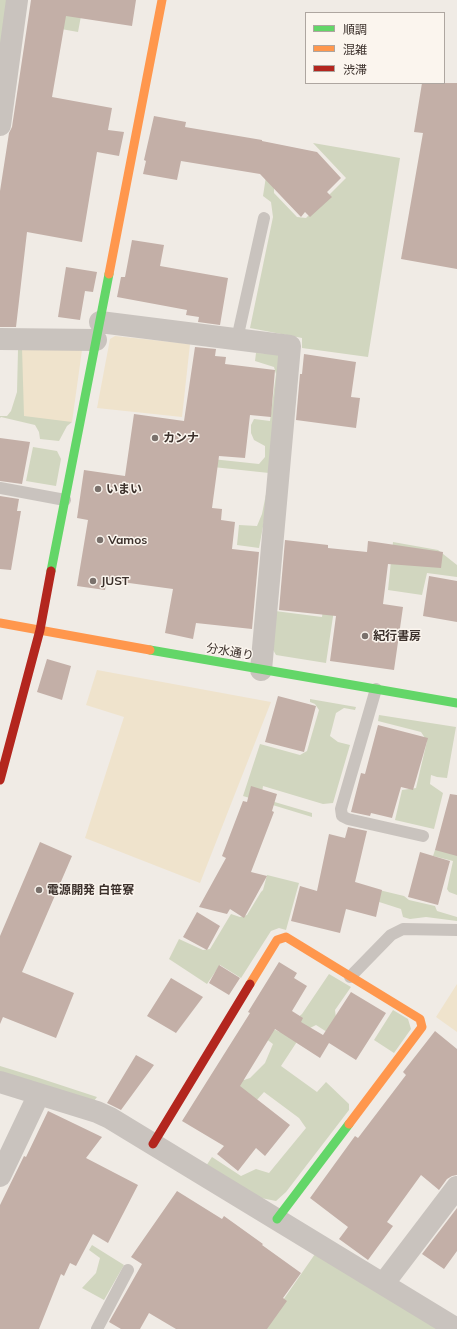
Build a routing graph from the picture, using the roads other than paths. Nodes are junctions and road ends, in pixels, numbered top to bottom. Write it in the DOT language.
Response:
graph roads {
  1 [pos="17,0"];
  2 [pos="162,0"];
  3 [pos="0,125"];
  4 [pos="264,218"];
  5 [pos="98,331"];
  6 [pos="0,339"];
  7 [pos="237,339"];
  8 [pos="0,488"];
  9 [pos="65,500"];
  10 [pos="0,623"];
  11 [pos="40,630"];
  12 [pos="261,670"];
  13 [pos="376,689"];
  14 [pos="457,703"];
  15 [pos="0,780"];
  16 [pos="423,836"];
  17 [pos="457,930"];
  18 [pos="350,977"];
  19 [pos="0,1082"];
  20 [pos="38,1094"];
  21 [pos="153,1144"];
  22 [pos="0,1176"];
  23 [pos="457,1187"];
  24 [pos="277,1219"];
  25 [pos="128,1270"];
  26 [pos="384,1283"];
  27 [pos="97,1329"];
  28 [pos="457,1329"];
  1 -- 3 [label="street"];
  2 -- 5 [label="street"];
  4 -- 7 [label="lane"];
  5 -- 6 [label="street"];
  5 -- 7 [label="street"];
  5 -- 9 [label="street"];
  7 -- 12 [label="street"];
  8 -- 9 [label="lane"];
  9 -- 11 [label="street"];
  10 -- 11 [label="street, 分水通り"];
  11 -- 12 [label="street, 分水通り"];
  11 -- 15 [label="street"];
  12 -- 13 [label="street, 分水通り"];
  13 -- 14 [label="street, 分水通り"];
  13 -- 16 [label="lane"];
  17 -- 18 [label="lane"];
  18 -- 21 [label="street"];
  18 -- 24 [label="street"];
  19 -- 20 [label="street"];
  20 -- 21 [label="street"];
  20 -- 22 [label="street"];
  21 -- 24 [label="street"];
  23 -- 26 [label="street"];
  24 -- 26 [label="street"];
  25 -- 27 [label="lane"];
  26 -- 28 [label="street"];
}
